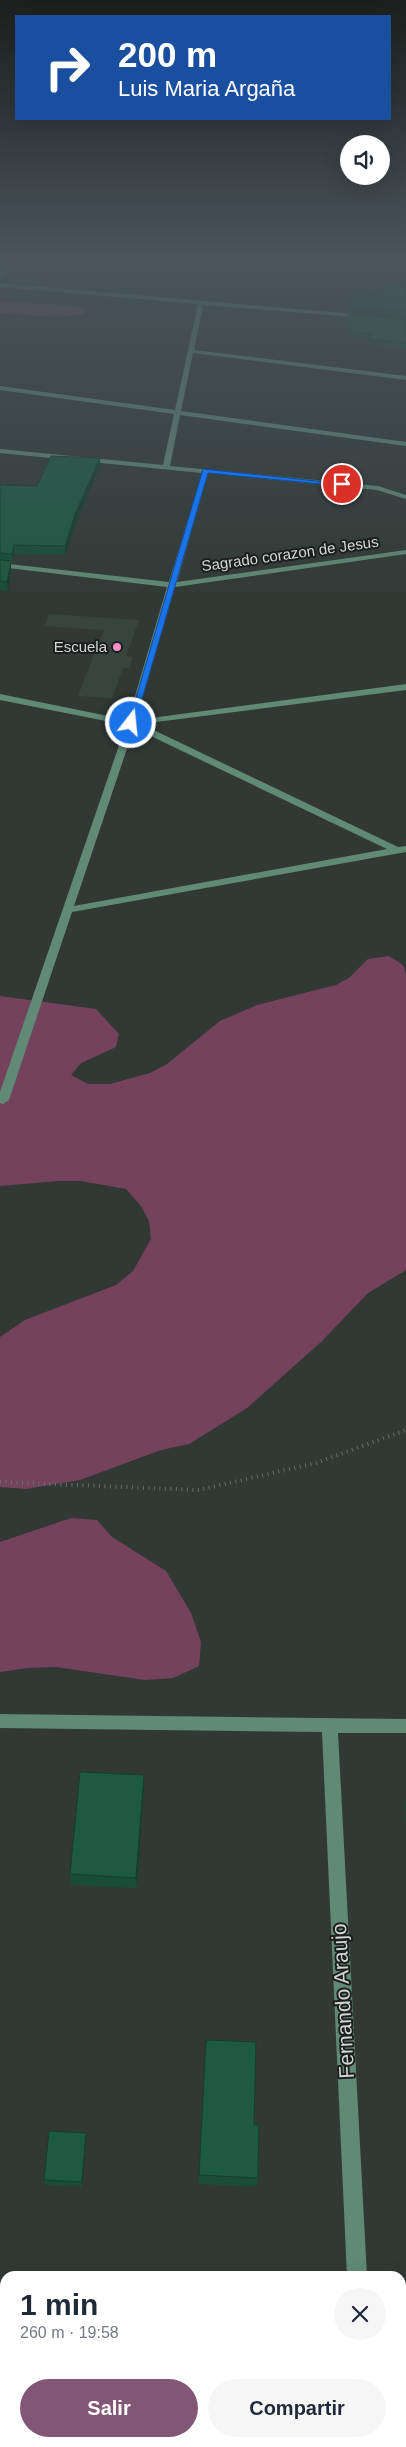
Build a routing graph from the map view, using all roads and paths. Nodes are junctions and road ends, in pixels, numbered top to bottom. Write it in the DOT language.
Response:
graph roads {
  1 [pos="186,371"];
  2 [pos="352,371"];
  3 [pos="406,378"];
  4 [pos="0,388"];
  5 [pos="177,413"];
  6 [pos="406,444"];
  7 [pos="0,452"];
  8 [pos="166,467"];
  9 [pos="206,470"];
  10 [pos="406,497"];
  11 [pos="406,552"];
  12 [pos="0,564"];
  13 [pos="171,585"];
  14 [pos="406,686"];
  15 [pos="0,697"];
  16 [pos="131,723"];
  17 [pos="402,849"];
  18 [pos="68,910"];
  19 [pos="3,1100"];
  20 [pos="406,1430"];
  21 [pos="0,1482"];
  22 [pos="0,1721"];
  23 [pos="330,1726"];
  24 [pos="406,1726"];
  25 [pos="357,2271"];
  1 -- 5 [label="street"];
  2 -- 3 [label="street"];
  4 -- 5 [label="street"];
  5 -- 6 [label="street"];
  5 -- 8 [label="street"];
  7 -- 8 [label="street"];
  8 -- 9 [label="street"];
  9 -- 10 [label="street"];
  9 -- 13 [label="street"];
  11 -- 13 [label="street, Sagrado corazon de Jesus"];
  12 -- 13 [label="street, Sagrado corazon de Jesus"];
  13 -- 16 [label="street"];
  14 -- 16 [label="street"];
  15 -- 16 [label="street"];
  16 -- 17 [label="street"];
  16 -- 18 [label="street"];
  17 -- 18 [label="street"];
  18 -- 19 [label="street"];
  20 -- 21 [label="path"];
  22 -- 23 [label="street"];
  23 -- 24 [label="street"];
  23 -- 25 [label="street, Fernando Araujo"];
}
